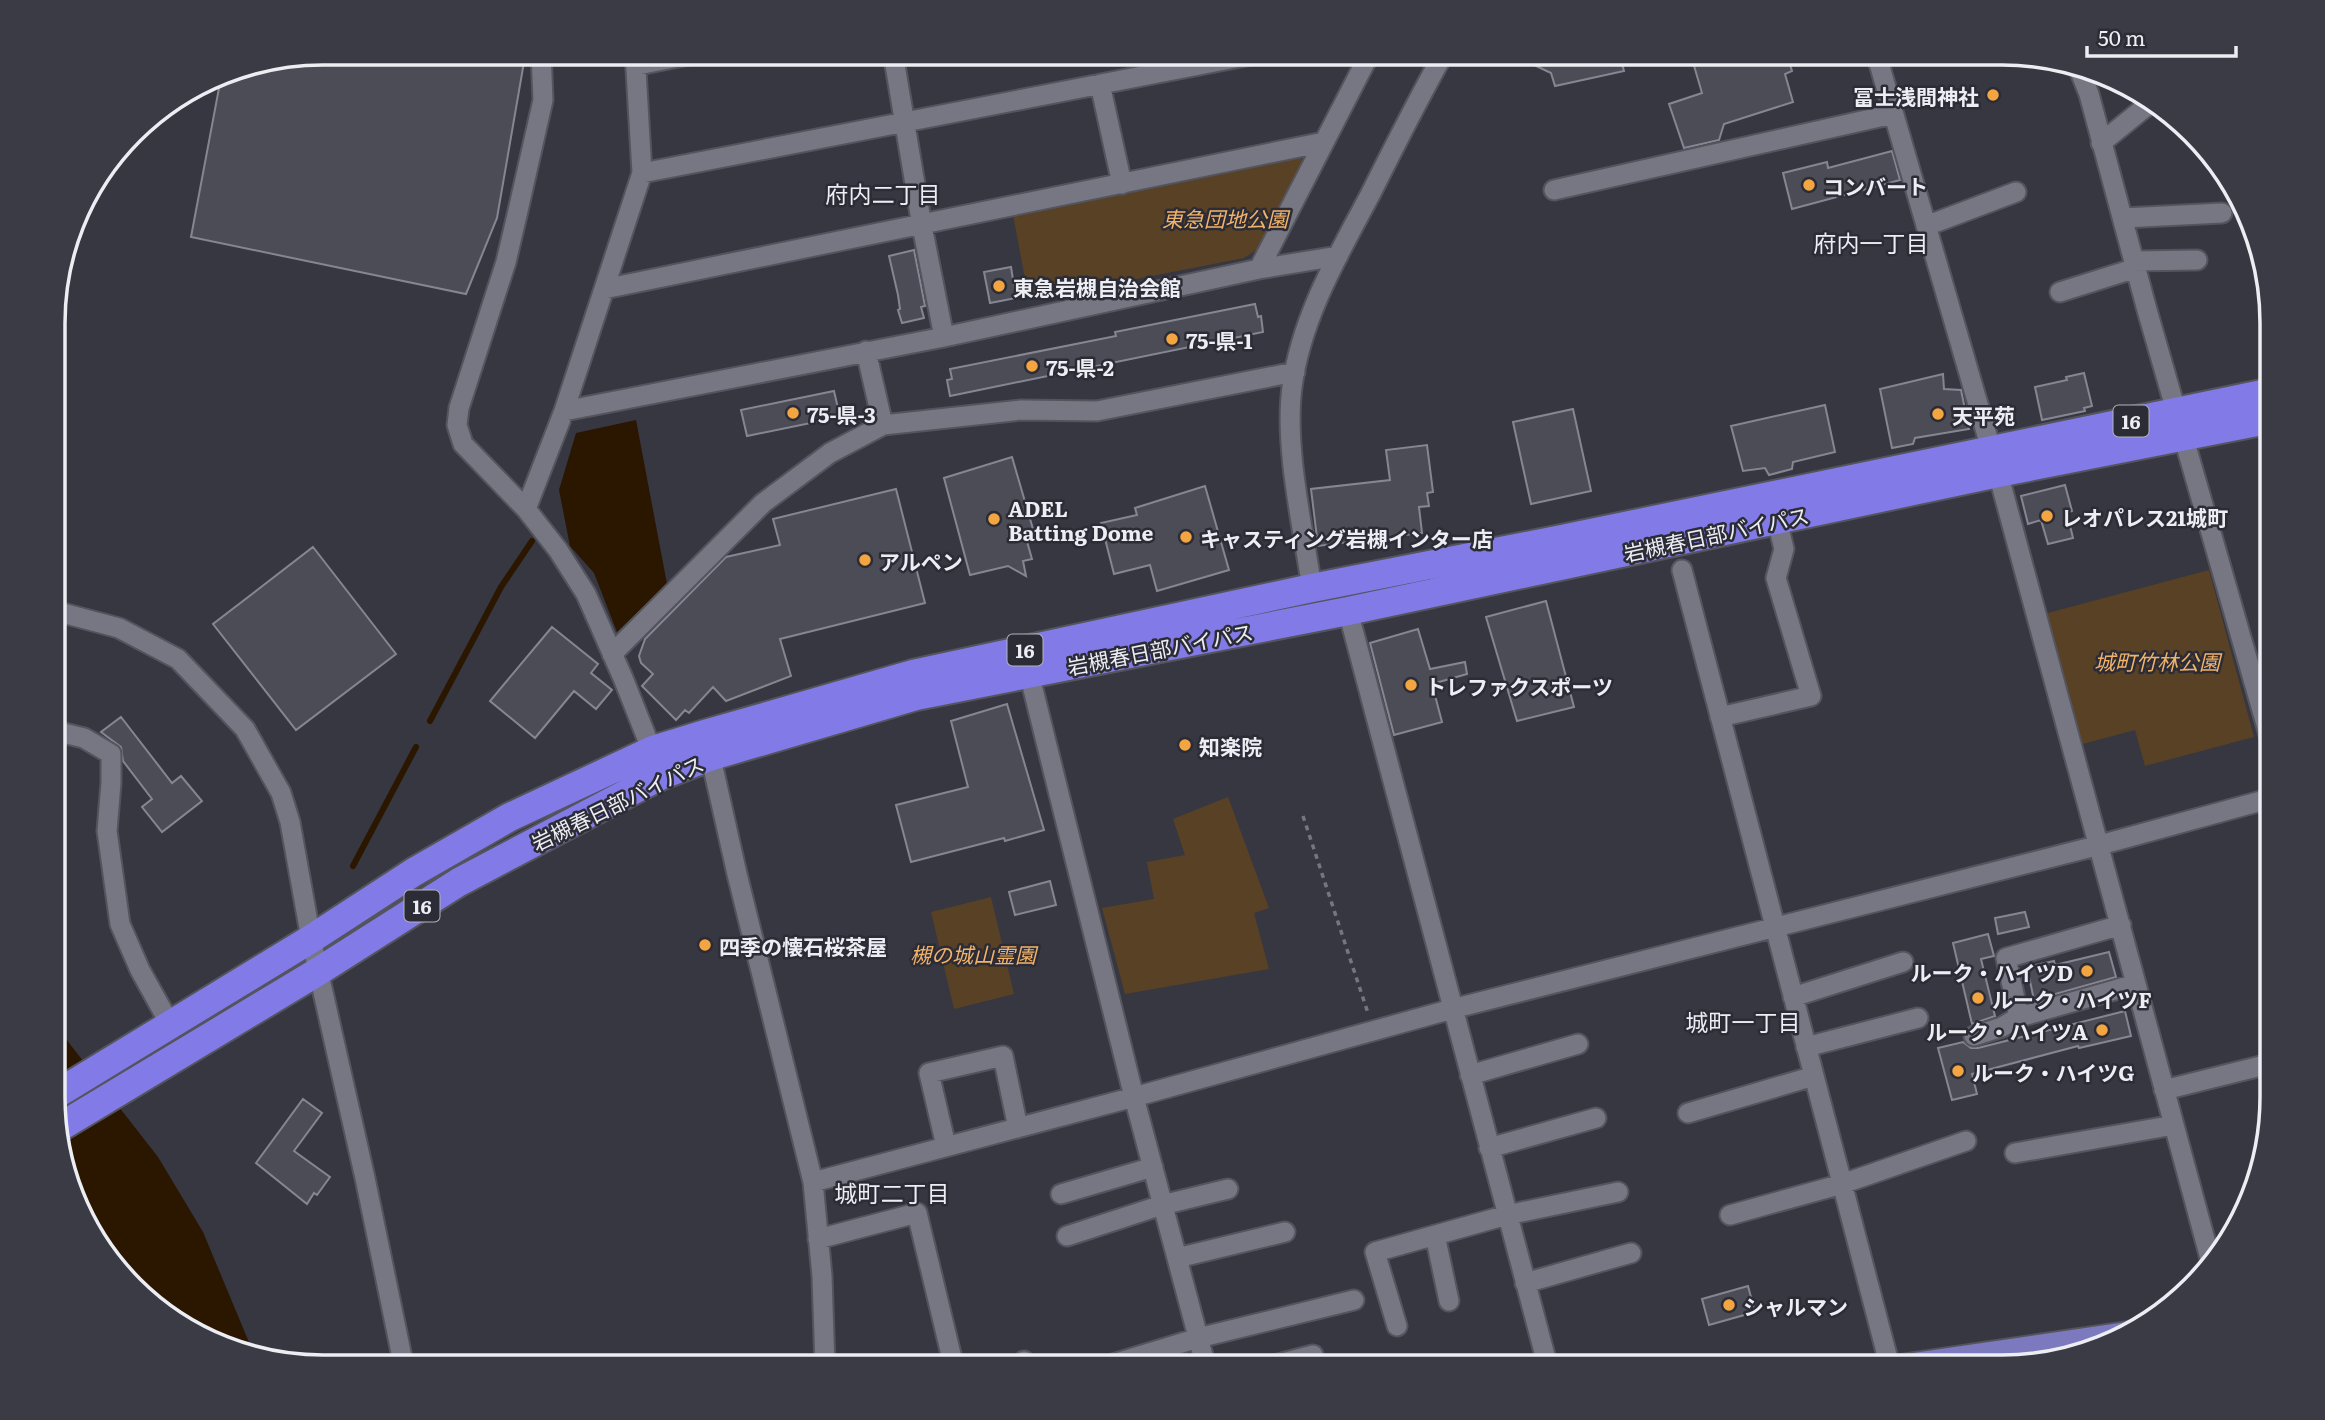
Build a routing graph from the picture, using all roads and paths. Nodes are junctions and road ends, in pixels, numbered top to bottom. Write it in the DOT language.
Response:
graph roads {
  1 [pos="542,65"];
  2 [pos="636,65"];
  3 [pos="895,65"];
  4 [pos="1157,65"];
  5 [pos="1194,65"];
  6 [pos="1363,65"];
  7 [pos="1432,65"];
  8 [pos="1880,65"];
  9 [pos="1158,72"];
  10 [pos="2082,77"];
  11 [pos="1100,84"];
  12 [pos="2145,107"];
  13 [pos="1893,114"];
  14 [pos="905,122"];
  15 [pos="1324,142"];
  16 [pos="2101,143"];
  17 [pos="642,173"];
  18 [pos="1122,184"];
  19 [pos="1554,190"];
  20 [pos="2016,192"];
  21 [pos="2222,214"];
  22 [pos="2123,218"];
  23 [pos="922,226"];
  24 [pos="1926,226"];
  25 [pos="1338,256"];
  26 [pos="2197,260"];
  27 [pos="2135,264"];
  28 [pos="1259,269"];
  29 [pos="604,289"];
  30 [pos="2060,292"];
  31 [pos="944,337"];
  32 [pos="866,351"];
  33 [pos="1296,372"];
  34 [pos="2260,396"];
  35 [pos="564,411"];
  36 [pos="2260,420"];
  37 [pos="883,425"];
  38 [pos="2181,425"];
  39 [pos="1994,461"];
  40 [pos="526,509"];
  41 [pos="1777,520"];
  42 [pos="1682,570"];
  43 [pos="1312,588"];
  44 [pos="1348,611"];
  45 [pos="65,614"];
  46 [pos="612,654"];
  47 [pos="1029,673"];
  48 [pos="2260,702"];
  49 [pos="1720,717"];
  50 [pos="65,734"];
  51 [pos="708,745"];
  52 [pos="657,763"];
  53 [pos="2260,801"];
  54 [pos="1303,816"];
  55 [pos="2100,845"];
  56 [pos="2121,925"];
  57 [pos="1775,928"];
  58 [pos="311,939"];
  59 [pos="1903,962"];
  60 [pos="318,971"];
  61 [pos="2136,984"];
  62 [pos="1793,997"];
  63 [pos="1452,1009"];
  64 [pos="2019,1017"];
  65 [pos="1918,1018"];
  66 [pos="170,1026"];
  67 [pos="1374,1031"];
  68 [pos="1974,1036"];
  69 [pos="1578,1044"];
  70 [pos="1806,1047"];
  71 [pos="2260,1066"];
  72 [pos="1469,1075"];
  73 [pos="1814,1076"];
  74 [pos="65,1089"];
  75 [pos="2164,1090"];
  76 [pos="1134,1097"];
  77 [pos="1688,1113"];
  78 [pos="1596,1118"];
  79 [pos="66,1123"];
  80 [pos="2174,1125"];
  81 [pos="1018,1128"];
  82 [pos="1966,1141"];
  83 [pos="947,1146"];
  84 [pos="1489,1148"];
  85 [pos="2015,1153"];
  86 [pos="1153,1167"];
  87 [pos="813,1182"];
  88 [pos="1842,1184"];
  89 [pos="1228,1189"];
  90 [pos="1618,1192"];
  91 [pos="1061,1194"];
  92 [pos="1162,1205"];
  93 [pos="1507,1214"];
  94 [pos="1730,1215"];
  95 [pos="1285,1232"];
  96 [pos="1435,1235"];
  97 [pos="1067,1236"];
  98 [pos="818,1239"];
  99 [pos="2208,1252"];
  100 [pos="1631,1253"];
  101 [pos="1177,1258"];
  102 [pos="1525,1283"];
  103 [pos="1354,1300"];
  104 [pos="1449,1301"];
  105 [pos="1397,1326"];
  106 [pos="1198,1338"];
  107 [pos="1312,1354"];
  108 [pos="401,1355"];
  109 [pos="824,1355"];
  110 [pos="951,1355"];
  111 [pos="1142,1355"];
  112 [pos="1203,1355"];
  113 [pos="1309,1355"];
  114 [pos="1545,1355"];
  115 [pos="1887,1355"];
  1 -- 40 [label="street"];
  2 -- 17 [label="street"];
  3 -- 14 [label="street"];
  4 -- 9 [label="street"];
  5 -- 9 [label="street"];
  6 -- 15 [label="street"];
  7 -- 25 [label="street"];
  8 -- 13 [label="street"];
  9 -- 11 [label="street"];
  10 -- 16 [label="street"];
  11 -- 14 [label="street"];
  11 -- 18 [label="street"];
  12 -- 16 [label="street"];
  13 -- 19 [label="street"];
  13 -- 24 [label="street"];
  14 -- 17 [label="street"];
  14 -- 23 [label="street"];
  15 -- 18 [label="street"];
  15 -- 28 [label="street"];
  16 -- 22 [label="street"];
  17 -- 29 [label="street"];
  18 -- 23 [label="street"];
  20 -- 24 [label="street"];
  21 -- 22 [label="street"];
  22 -- 27 [label="street"];
  23 -- 29 [label="street"];
  23 -- 31 [label="street"];
  24 -- 39 [label="street"];
  25 -- 28 [label="street"];
  25 -- 33 [label="street"];
  26 -- 27 [label="street"];
  27 -- 30 [label="street"];
  27 -- 38 [label="street"];
  28 -- 31 [label="street"];
  29 -- 35 [label="street"];
  31 -- 32 [label="street"];
  32 -- 35 [label="street"];
  32 -- 37 [label="street"];
  33 -- 37 [label="street"];
  33 -- 43 [label="street"];
  34 -- 38 [label="highway, 岩槻春日部バイパス / 16"];
  35 -- 40 [label="street"];
  36 -- 38 [label="highway, 岩槻春日部バイパス / 16"];
  37 -- 46 [label="street"];
  38 -- 39 [label="highway, 岩槻春日部バイパス / 16"];
  38 -- 48 [label="street"];
  39 -- 41 [label="highway, 岩槻春日部バイパス / 16"];
  39 -- 43 [label="highway, 岩槻春日部バイパス / 16"];
  39 -- 55 [label="street"];
  40 -- 46 [label="street"];
  41 -- 44 [label="highway, 岩槻春日部バイパス / 16"];
  41 -- 49 [label="street"];
  42 -- 49 [label="street"];
  43 -- 51 [label="highway, 岩槻春日部バイパス / 16"];
  44 -- 47 [label="highway, 岩槻春日部バイパス / 16"];
  44 -- 63 [label="street"];
  45 -- 58 [label="street"];
  46 -- 52 [label="street"];
  47 -- 51 [label="highway, 岩槻春日部バイパス / 16"];
  47 -- 76 [label="street"];
  49 -- 57 [label="street"];
  50 -- 66 [label="street"];
  51 -- 52 [label="highway, 岩槻春日部バイパス / 16"];
  51 -- 87 [label="street"];
  52 -- 58 [label="highway, 岩槻春日部バイパス / 16"];
  52 -- 60 [label="highway, 岩槻春日部バイパス / 16"];
  53 -- 55 [label="street"];
  54 -- 67 [label="path"];
  55 -- 56 [label="street"];
  55 -- 57 [label="street"];
  56 -- 61 [label="street"];
  56 -- 64 [label="street"];
  57 -- 62 [label="street"];
  57 -- 63 [label="street"];
  58 -- 60 [label="street"];
  58 -- 66 [label="highway, 岩槻春日部バイパス / 16"];
  59 -- 62 [label="street"];
  60 -- 79 [label="highway, 岩槻春日部バイパス / 16"];
  60 -- 108 [label="street"];
  61 -- 64 [label="street"];
  61 -- 75 [label="street"];
  62 -- 70 [label="street"];
  63 -- 67 [label="street"];
  63 -- 72 [label="street"];
  64 -- 68 [label="street"];
  65 -- 70 [label="street"];
  66 -- 74 [label="highway, 岩槻春日部バイパス / 16"];
  67 -- 76 [label="street"];
  69 -- 72 [label="street"];
  70 -- 73 [label="street"];
  71 -- 75 [label="street"];
  72 -- 84 [label="street"];
  73 -- 77 [label="street"];
  73 -- 88 [label="street"];
  75 -- 80 [label="street"];
  76 -- 81 [label="street"];
  76 -- 86 [label="street"];
  78 -- 84 [label="street"];
  80 -- 85 [label="street"];
  80 -- 99 [label="street"];
  81 -- 83 [label="street"];
  81 -- 83 [label="street"];
  82 -- 88 [label="street"];
  83 -- 87 [label="street"];
  84 -- 93 [label="street"];
  86 -- 91 [label="street"];
  86 -- 92 [label="street"];
  87 -- 98 [label="street"];
  88 -- 94 [label="street"];
  88 -- 115 [label="street"];
  89 -- 92 [label="street"];
  90 -- 93 [label="street"];
  92 -- 97 [label="street"];
  92 -- 101 [label="street"];
  93 -- 96 [label="street"];
  93 -- 102 [label="street"];
  95 -- 101 [label="street"];
  96 -- 104 [label="street"];
  96 -- 105 [label="street"];
  98 -- 109 [label="street"];
  98 -- 110 [label="street"];
  100 -- 102 [label="street"];
  101 -- 106 [label="street"];
  102 -- 114 [label="street"];
  103 -- 106 [label="street"];
  106 -- 111 [label="street"];
  106 -- 112 [label="street"];
  107 -- 113 [label="street"];
}
